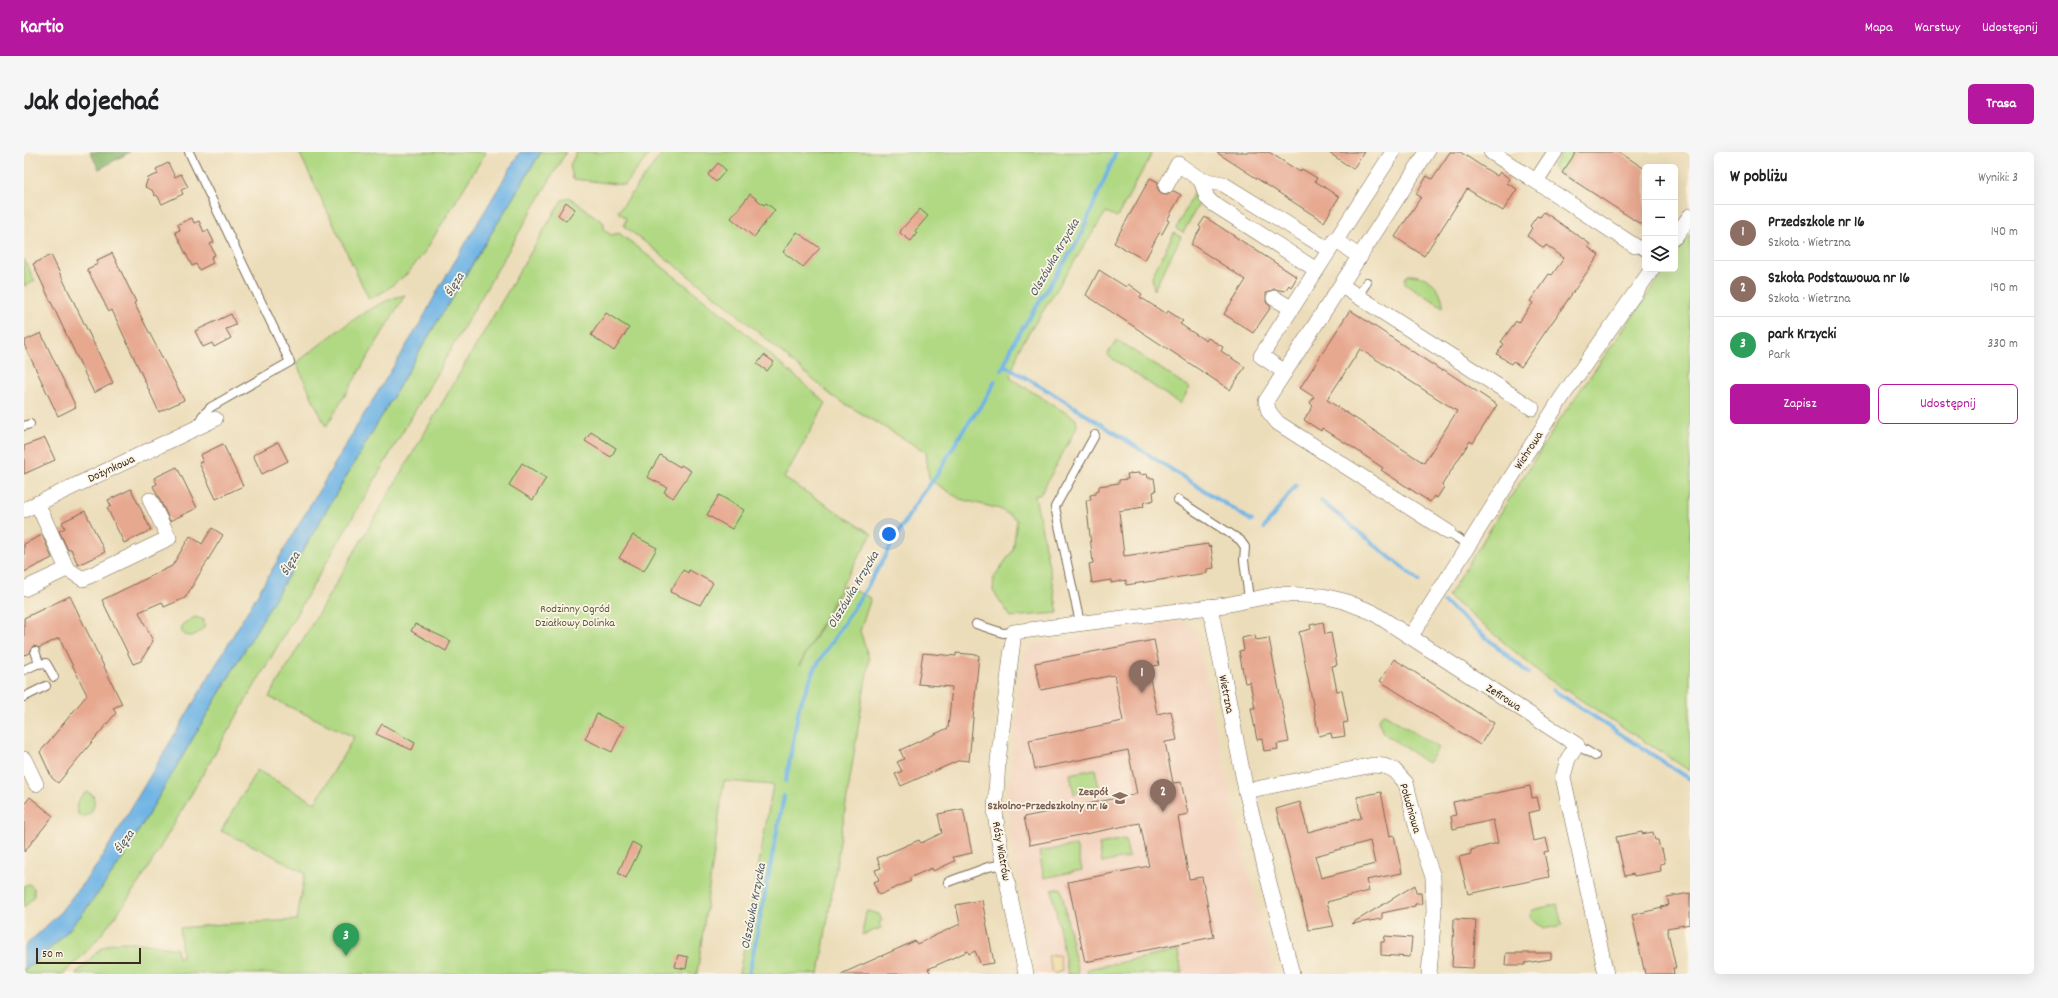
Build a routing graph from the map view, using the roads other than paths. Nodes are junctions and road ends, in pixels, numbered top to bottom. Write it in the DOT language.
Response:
graph roads {
  1 [pos="189,152"];
  2 [pos="1392,152"];
  3 [pos="1427,152"];
  4 [pos="1491,152"];
  5 [pos="1555,152"];
  6 [pos="1201,180"];
  7 [pos="1536,181"];
  8 [pos="1166,186"];
  9 [pos="1690,216"];
  10 [pos="1676,236"];
  11 [pos="1332,245"];
  12 [pos="1640,249"];
  13 [pos="1360,257"];
  14 [pos="1315,269"];
  15 [pos="1650,272"];
  16 [pos="1367,282"];
  17 [pos="1342,286"];
  18 [pos="1358,296"];
  19 [pos="1274,298"];
  20 [pos="1291,308"];
  21 [pos="1285,372"];
  22 [pos="1540,413"];
  23 [pos="215,419"];
  24 [pos="199,426"];
  25 [pos="1096,435"];
  26 [pos="150,500"];
  27 [pos="1178,500"];
  28 [pos="31,506"];
  29 [pos="1448,532"];
  30 [pos="1468,545"];
  31 [pos="67,569"];
  32 [pos="24,589"];
  33 [pos="1249,599"];
  34 [pos="1210,606"];
  35 [pos="1080,623"];
  36 [pos="976,624"];
  37 [pos="1014,632"];
  38 [pos="1411,636"];
  39 [pos="35,651"];
  40 [pos="37,664"];
  41 [pos="24,670"];
  42 [pos="54,677"];
  43 [pos="46,686"];
  44 [pos="24,697"];
  45 [pos="1577,745"];
  46 [pos="1595,756"];
  47 [pos="24,759"];
  48 [pos="36,784"];
  49 [pos="1246,791"];
  50 [pos="1004,864"];
  51 [pos="948,882"];
  52 [pos="1026,974"];
  53 [pos="1292,974"];
  54 [pos="1429,974"];
  55 [pos="1606,974"];
  1 -- 24 [label="lane"];
  2 -- 11 [label="street"];
  3 -- 13 [label="street"];
  4 -- 7 [label="street"];
  5 -- 7 [label="street"];
  6 -- 8 [label="street"];
  6 -- 11 [label="street"];
  6 -- 14 [label="street"];
  7 -- 12 [label="street"];
  9 -- 10 [label="street"];
  11 -- 13 [label="street"];
  11 -- 14 [label="street"];
  13 -- 17 [label="street"];
  14 -- 20 [label="street"];
  15 -- 22 [label="street, Wichrowa"];
  16 -- 18 [label="lane"];
  17 -- 18 [label="street"];
  17 -- 21 [label="street"];
  18 -- 22 [label="street"];
  19 -- 20 [label="street"];
  20 -- 21 [label="street"];
  21 -- 29 [label="street"];
  22 -- 30 [label="street, Wichrowa"];
  23 -- 24 [label="street, Dożynkowa"];
  24 -- 28 [label="street, Dożynkowa"];
  25 -- 35 [label="lane"];
  26 -- 31 [label="street"];
  27 -- 33 [label="lane"];
  28 -- 31 [label="street"];
  29 -- 30 [label="lane"];
  30 -- 38 [label="street, Wichrowa"];
  31 -- 32 [label="street"];
  33 -- 34 [label="street, Zefirowa"];
  33 -- 38 [label="street, Zefirowa"];
  34 -- 35 [label="street"];
  34 -- 49 [label="street, Wietrzna"];
  35 -- 37 [label="street"];
  36 -- 37 [label="lane"];
  37 -- 50 [label="street, Róży Wiatrów"];
  38 -- 45 [label="street, Zefirowa"];
  39 -- 40 [label="lane"];
  40 -- 41 [label="lane"];
  40 -- 42 [label="lane"];
  43 -- 44 [label="lane"];
  45 -- 46 [label="lane"];
  45 -- 55 [label="street"];
  47 -- 48 [label="street"];
  49 -- 53 [label="street, Wietrzna"];
  49 -- 54 [label="street, Południowa"];
  50 -- 51 [label="lane"];
  50 -- 52 [label="street, Róży Wiatrów"];
}
